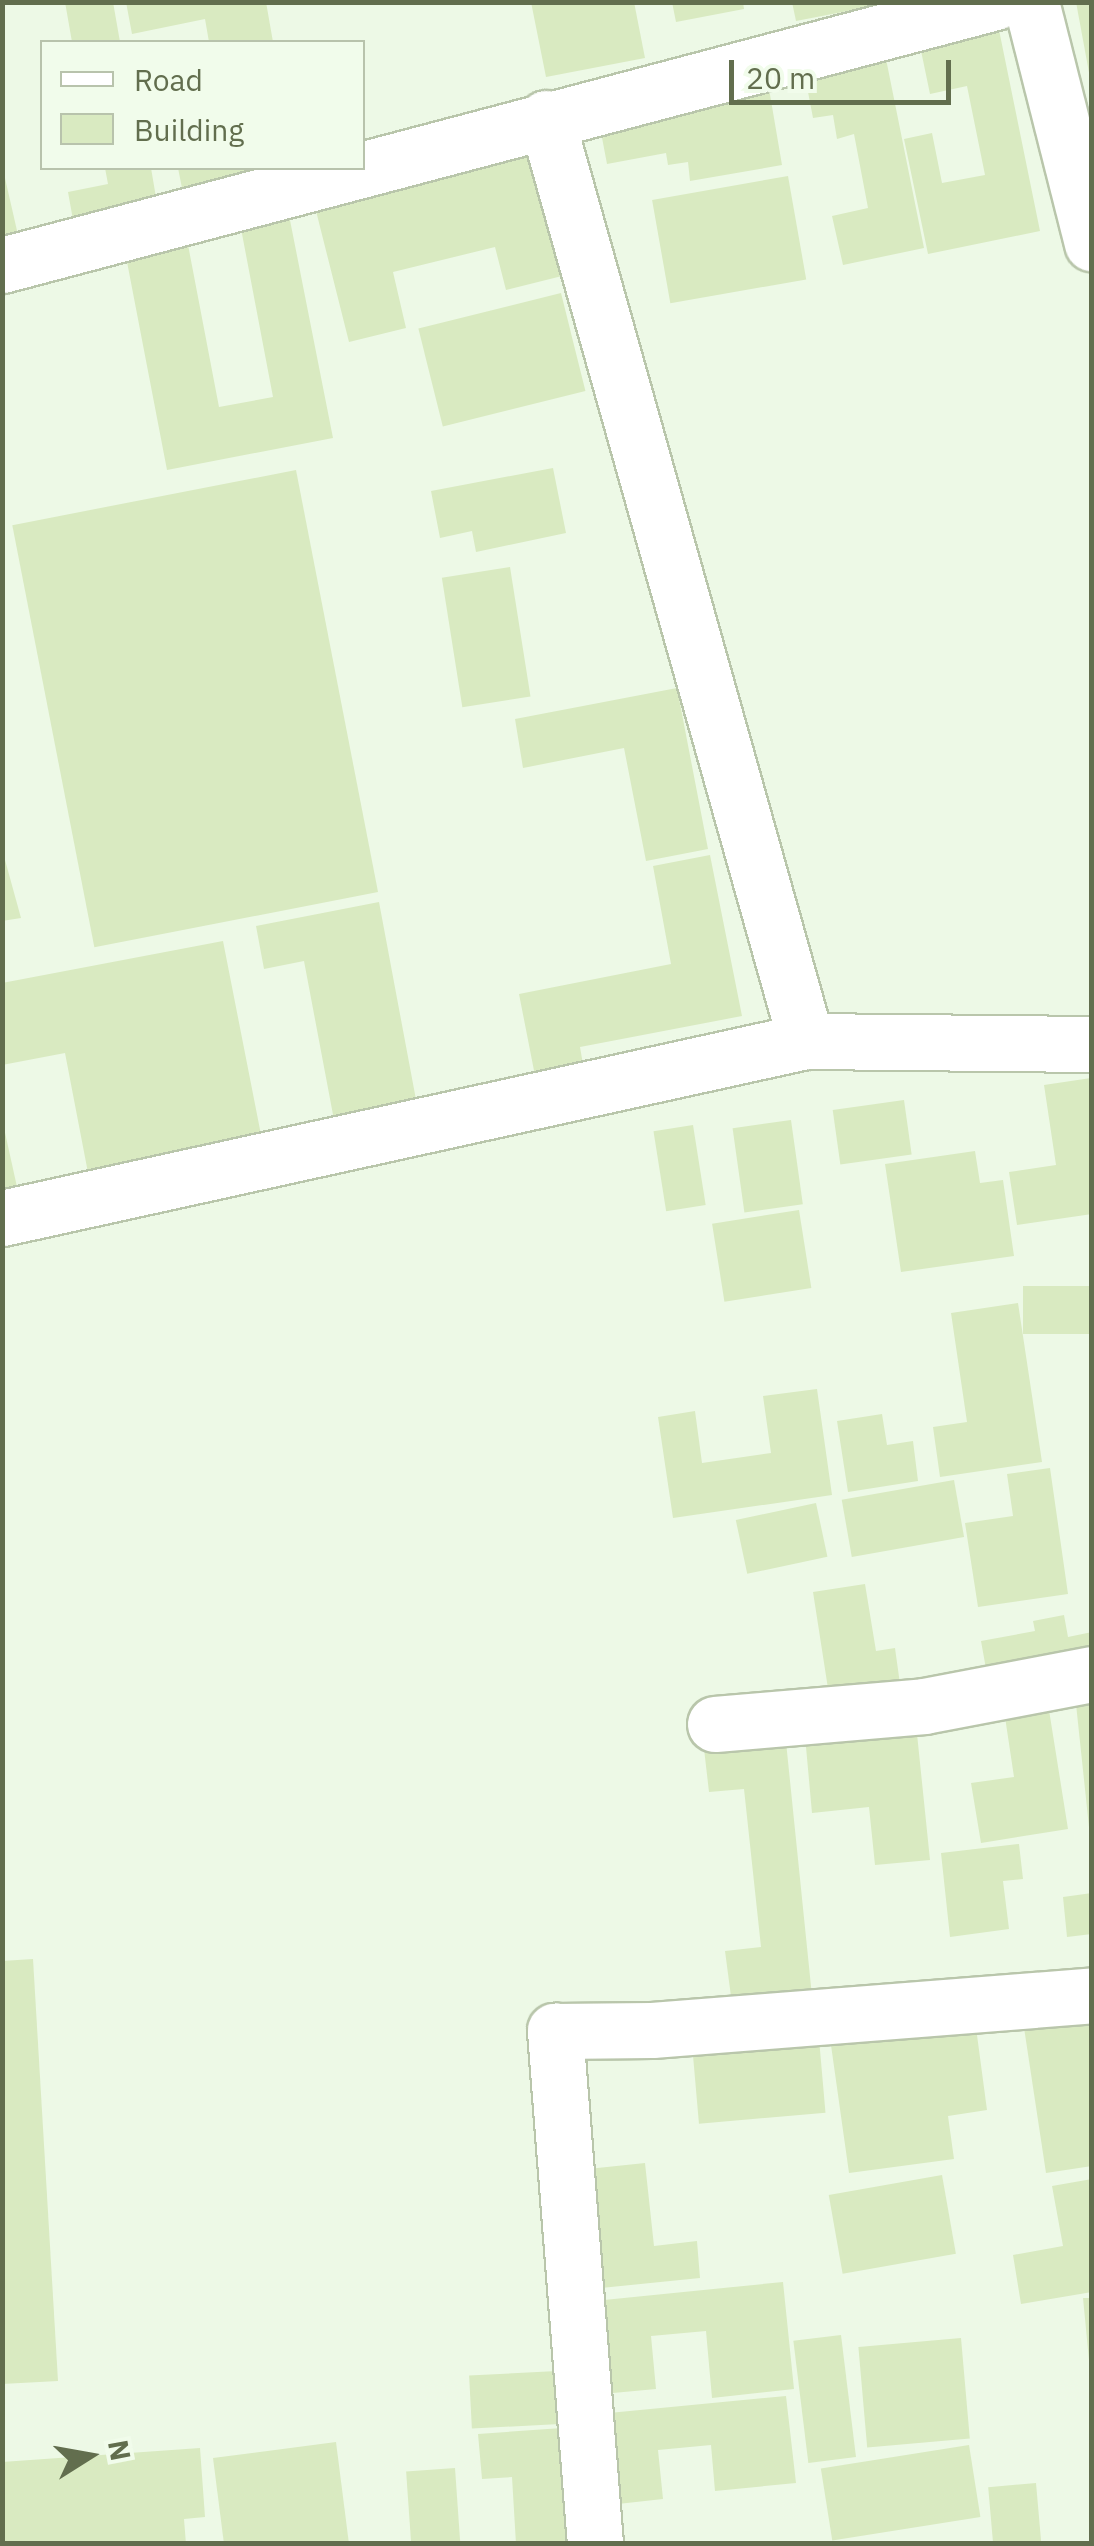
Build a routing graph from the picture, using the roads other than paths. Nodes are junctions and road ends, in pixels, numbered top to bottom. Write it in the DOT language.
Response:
graph roads {
  1 [pos="995,2"];
  2 [pos="1031,2"];
  3 [pos="546,118"];
  4 [pos="365,167"];
  5 [pos="354,170"];
  6 [pos="1092,244"];
  7 [pos="2,265"];
  8 [pos="806,1041"];
  9 [pos="1092,1044"];
  10 [pos="2,1218"];
  11 [pos="1092,1674"];
  12 [pos="715,1724"];
  13 [pos="1092,1995"];
  14 [pos="596,2544"];
  1 -- 3 [label="street"];
  2 -- 6 [label="street"];
  3 -- 4 [label="street"];
  3 -- 8 [label="street"];
  5 -- 7 [label="street"];
  8 -- 9 [label="street"];
  8 -- 10 [label="street"];
  11 -- 12 [label="street"];
  13 -- 14 [label="street"];
}
